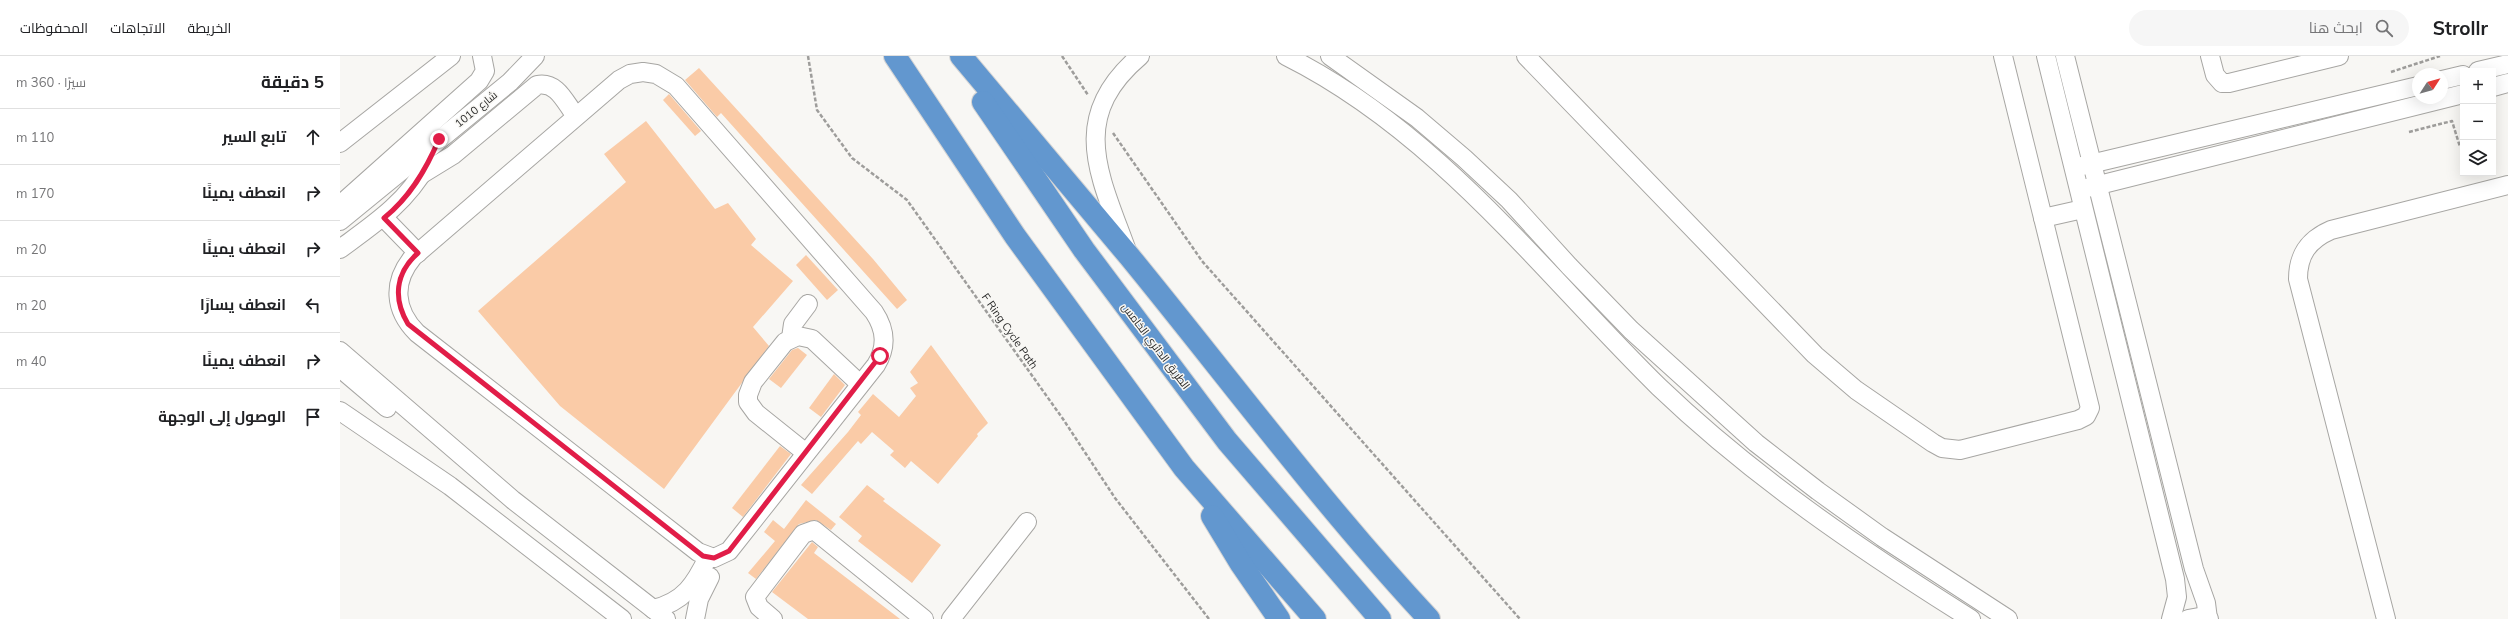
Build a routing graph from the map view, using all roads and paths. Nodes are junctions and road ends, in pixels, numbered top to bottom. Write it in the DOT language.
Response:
graph roads {
  1 [pos="432,56"];
  2 [pos="450,56"];
  3 [pos="482,56"];
  4 [pos="536,56"];
  5 [pos="808,56"];
  6 [pos="895,56"];
  7 [pos="953,56"];
  8 [pos="961,56"];
  9 [pos="1062,56"];
  10 [pos="1140,56"];
  11 [pos="1286,56"];
  12 [pos="1330,56"];
  13 [pos="1526,56"];
  14 [pos="2003,56"];
  15 [pos="2046,56"];
  16 [pos="2065,56"];
  17 [pos="2210,56"];
  18 [pos="2339,56"];
  19 [pos="2440,56"];
  20 [pos="1310,61"];
  21 [pos="2508,64"];
  22 [pos="2481,67"];
  23 [pos="2391,72"];
  24 [pos="2460,76"];
  25 [pos="2448,79"];
  26 [pos="2508,83"];
  27 [pos="2496,86"];
  28 [pos="2412,87"];
  29 [pos="2460,95"];
  30 [pos="1100,113"];
  31 [pos="575,115"];
  32 [pos="2409,132"];
  33 [pos="439,139"];
  34 [pos="340,140"];
  35 [pos="340,143"];
  36 [pos="2460,147"];
  37 [pos="2093,164"];
  38 [pos="2073,168"];
  39 [pos="422,174"];
  40 [pos="2508,185"];
  41 [pos="2098,186"];
  42 [pos="2078,190"];
  43 [pos="340,205"];
  44 [pos="2083,209"];
  45 [pos="384,218"];
  46 [pos="2043,218"];
  47 [pos="340,221"];
  48 [pos="340,249"];
  49 [pos="418,253"];
  50 [pos="1129,256"];
  51 [pos="808,304"];
  52 [pos="791,338"];
  53 [pos="340,351"];
  54 [pos="340,368"];
  55 [pos="860,384"];
  56 [pos="340,398"];
  57 [pos="340,411"];
  58 [pos="806,453"];
  59 [pos="471,466"];
  60 [pos="1184,468"];
  61 [pos="450,486"];
  62 [pos="1028,522"];
  63 [pos="717,555"];
  64 [pos="660,614"];
  65 [pos="622,619"];
  66 [pos="695,619"];
  67 [pos="774,619"];
  68 [pos="924,619"];
  69 [pos="951,619"];
  70 [pos="1209,619"];
  71 [pos="1279,619"];
  72 [pos="1315,619"];
  73 [pos="1380,619"];
  74 [pos="1429,619"];
  75 [pos="1520,619"];
  76 [pos="1971,619"];
  77 [pos="2008,619"];
  78 [pos="2172,619"];
  79 [pos="2188,619"];
  80 [pos="2209,619"];
  81 [pos="2386,619"];
  1 -- 34 [label="street"];
  2 -- 35 [label="street"];
  3 -- 43 [label="street"];
  4 -- 33 [label="street, شارع 1010"];
  5 -- 70 [label="path, F Ring Cycle Path"];
  6 -- 60 [label="highway"];
  7 -- 73 [label="highway, الطريق الدائري الخامس"];
  8 -- 50 [label="highway"];
  9 -- 30 [label="path"];
  10 -- 30 [label="street"];
  11 -- 20 [label="street"];
  12 -- 77 [label="street"];
  13 -- 46 [label="street"];
  14 -- 46 [label="street"];
  15 -- 38 [label="street"];
  16 -- 37 [label="street"];
  17 -- 18 [label="street"];
  19 -- 23 [label="path"];
  20 -- 76 [label="street"];
  21 -- 22 [label="street"];
  24 -- 25 [label="street"];
  26 -- 27 [label="street"];
  28 -- 37 [label="street"];
  29 -- 41 [label="street"];
  30 -- 50 [label="street"];
  30 -- 75 [label="path"];
  31 -- 39 [label="street"];
  31 -- 49 [label="street"];
  31 -- 55 [label="street"];
  32 -- 36 [label="path"];
  33 -- 39 [label="street"];
  33 -- 47 [label="street, شارع 1010"];
  37 -- 38 [label="street"];
  37 -- 41 [label="street"];
  38 -- 42 [label="street"];
  39 -- 45 [label="street"];
  40 -- 81 [label="street"];
  41 -- 42 [label="street"];
  41 -- 80 [label="street"];
  42 -- 44 [label="street"];
  44 -- 46 [label="street"];
  44 -- 78 [label="street"];
  45 -- 48 [label="street"];
  45 -- 49 [label="street"];
  49 -- 63 [label="street"];
  50 -- 74 [label="highway"];
  51 -- 52 [label="street"];
  52 -- 55 [label="street"];
  52 -- 58 [label="street"];
  53 -- 59 [label="street"];
  54 -- 59 [label="street"];
  55 -- 58 [label="street"];
  56 -- 61 [label="street"];
  57 -- 61 [label="street"];
  58 -- 63 [label="street"];
  59 -- 64 [label="street"];
  60 -- 71 [label="highway"];
  60 -- 72 [label="highway"];
  61 -- 65 [label="street"];
  62 -- 69 [label="street"];
  63 -- 64 [label="street"];
  63 -- 66 [label="street"];
  67 -- 68 [label="street"];
  79 -- 80 [label="street"];
}
